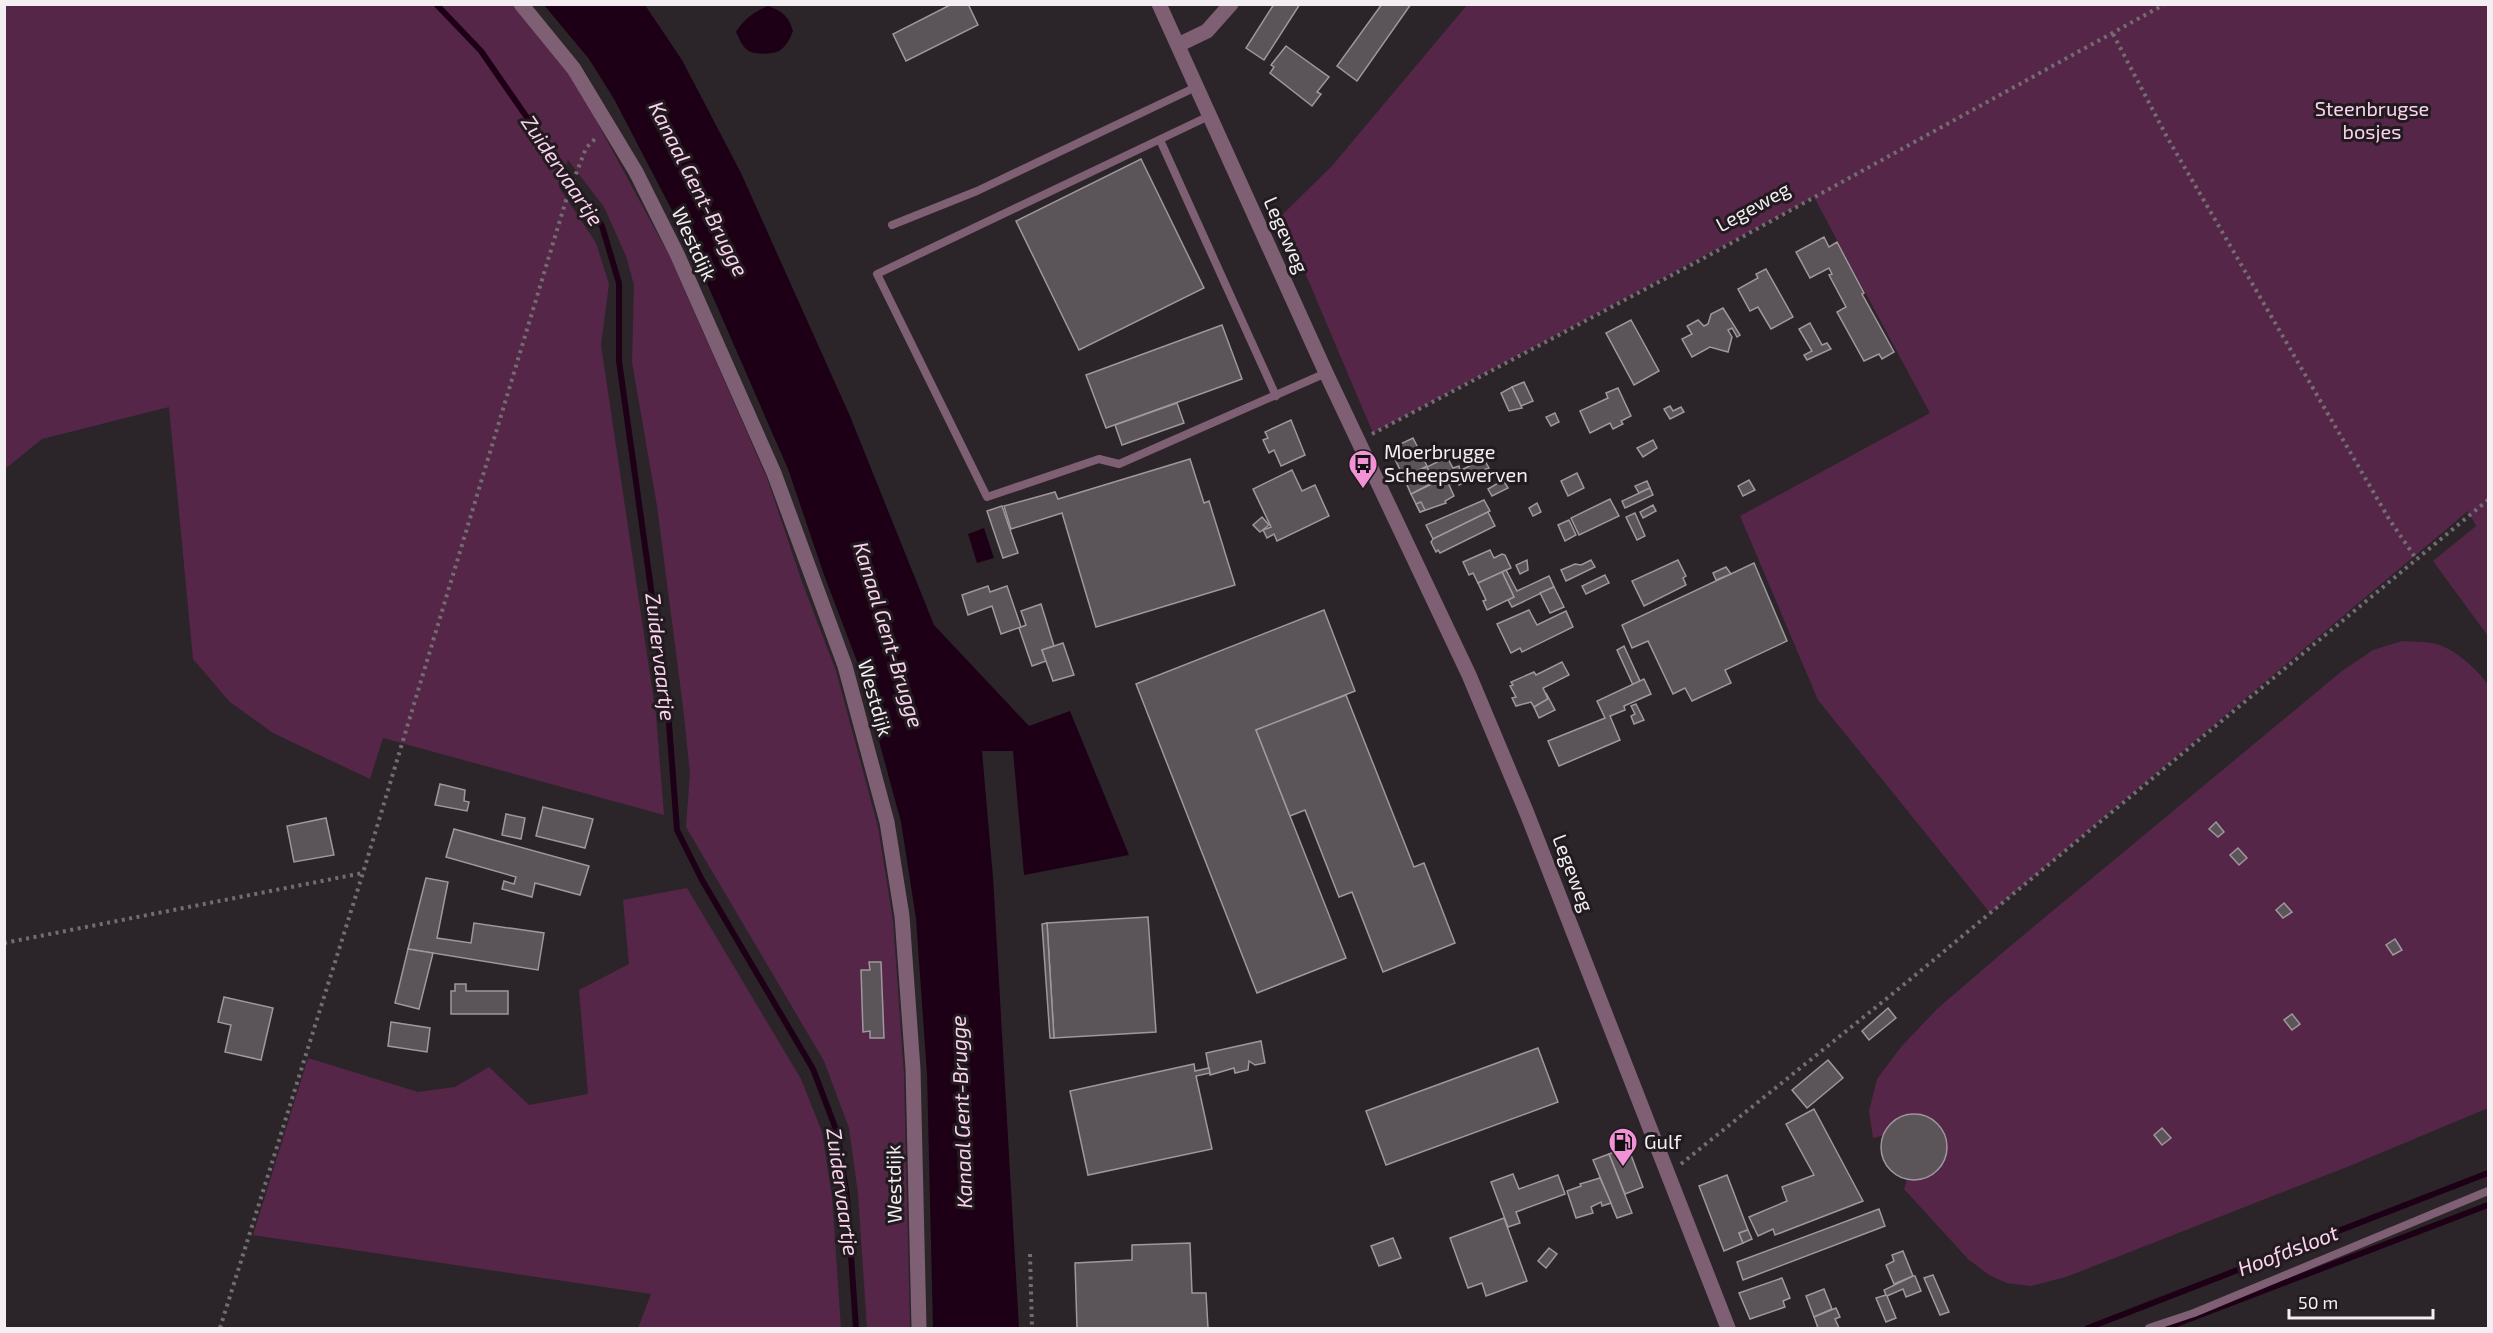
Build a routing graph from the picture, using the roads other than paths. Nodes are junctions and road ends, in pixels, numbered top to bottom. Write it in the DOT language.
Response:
graph roads {
  1 [pos="521,4"];
  2 [pos="1159,4"];
  3 [pos="1231,4"];
  4 [pos="1178,45"];
  5 [pos="1196,87"];
  6 [pos="1209,116"];
  7 [pos="1160,140"];
  8 [pos="892,225"];
  9 [pos="1326,373"];
  10 [pos="1276,396"];
  11 [pos="2488,1191"];
  12 [pos="919,1329"];
  13 [pos="1728,1329"];
  14 [pos="2149,1329"];
  1 -- 12 [label="street, Westdijk"];
  2 -- 4 [label="street, Legeweg"];
  3 -- 4 [label="street"];
  4 -- 5 [label="street, Legeweg"];
  5 -- 6 [label="street, Legeweg"];
  5 -- 8 [label="lane"];
  6 -- 7 [label="lane"];
  6 -- 9 [label="street, Legeweg"];
  7 -- 10 [label="lane"];
  7 -- 10 [label="lane"];
  9 -- 10 [label="lane"];
  9 -- 13 [label="street, Legeweg"];
  11 -- 14 [label="lane"];
}
